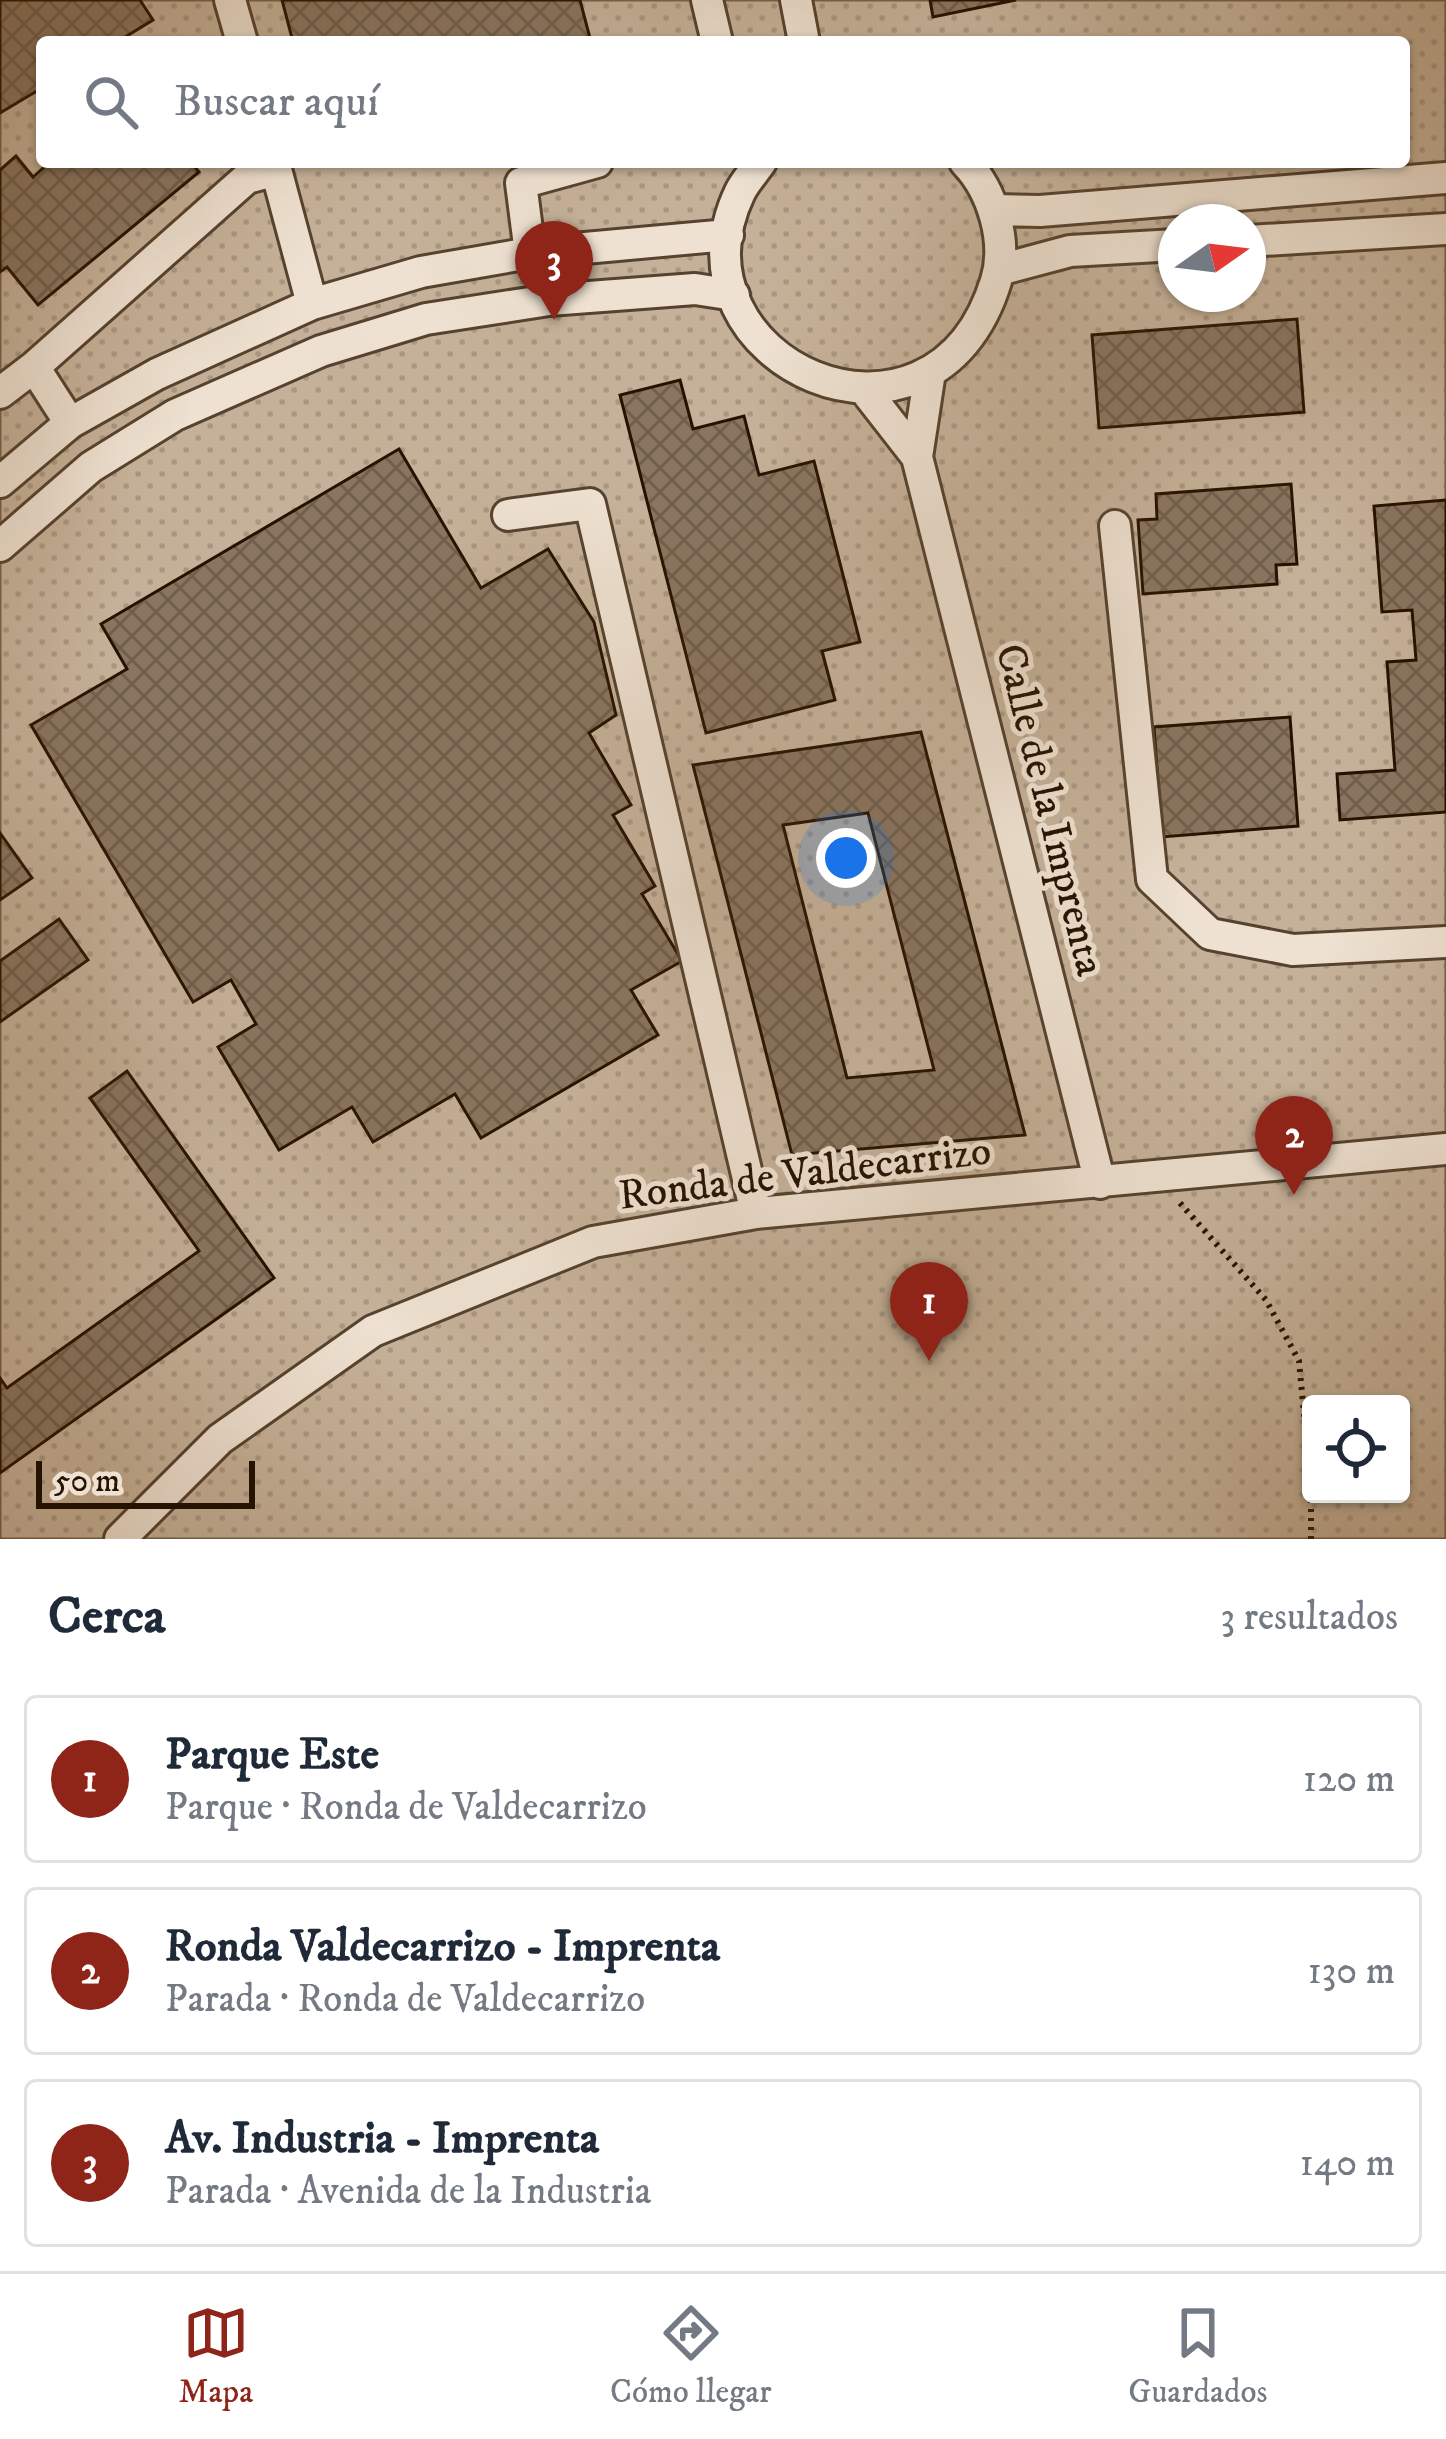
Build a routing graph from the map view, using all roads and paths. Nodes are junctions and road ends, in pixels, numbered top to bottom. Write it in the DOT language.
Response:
graph roads {
  1 [pos="230,0"];
  2 [pos="706,0"];
  3 [pos="796,0"];
  4 [pos="240,36"];
  5 [pos="715,36"];
  6 [pos="805,36"];
  7 [pos="270,168"];
  8 [pos="276,168"];
  9 [pos="576,168"];
  10 [pos="757,168"];
  11 [pos="971,168"];
  12 [pos="1446,178"];
  13 [pos="994,210"];
  14 [pos="1446,229"];
  15 [pos="728,235"];
  16 [pos="1266,240"];
  17 [pos="1158,246"];
  18 [pos="530,254"];
  19 [pos="999,271"];
  20 [pos="734,295"];
  21 [pos="312,304"];
  22 [pos="34,368"];
  23 [pos="930,372"];
  24 [pos="864,389"];
  25 [pos="0,393"];
  26 [pos="70,423"];
  27 [pos="917,457"];
  28 [pos="0,482"];
  29 [pos="508,515"];
  30 [pos="1115,526"];
  31 [pos="0,547"];
  32 [pos="1446,942"];
  33 [pos="1446,1149"];
  34 [pos="1157,1178"];
  35 [pos="1100,1183"];
  36 [pos="756,1213"];
  37 [pos="1302,1395"];
  38 [pos="1311,1503"];
  39 [pos="120,1539"];
  40 [pos="1312,1539"];
  1 -- 4 [label="street"];
  2 -- 5 [label="street"];
  3 -- 6 [label="street"];
  7 -- 22 [label="street"];
  8 -- 21 [label="street"];
  9 -- 18 [label="street"];
  10 -- 15 [label="street"];
  11 -- 13 [label="street"];
  12 -- 13 [label="street"];
  13 -- 19 [label="street"];
  14 -- 16 [label="street"];
  15 -- 18 [label="street"];
  15 -- 20 [label="street"];
  17 -- 19 [label="street"];
  18 -- 21 [label="street"];
  19 -- 23 [label="street"];
  20 -- 24 [label="street"];
  20 -- 31 [label="street"];
  21 -- 26 [label="street"];
  22 -- 25 [label="street"];
  22 -- 26 [label="street"];
  23 -- 24 [label="street"];
  23 -- 27 [label="street, Calle de la Imprenta"];
  24 -- 27 [label="street, Calle de la Imprenta"];
  26 -- 28 [label="street"];
  27 -- 35 [label="street, Calle de la Imprenta"];
  29 -- 36 [label="street"];
  30 -- 32 [label="street"];
  33 -- 34 [label="street, Ronda de Valdecarrizo"];
  34 -- 35 [label="street, Ronda de Valdecarrizo"];
  34 -- 37 [label="path"];
  35 -- 36 [label="street, Ronda de Valdecarrizo"];
  36 -- 39 [label="street, Ronda de Valdecarrizo"];
  38 -- 40 [label="path"];
}
